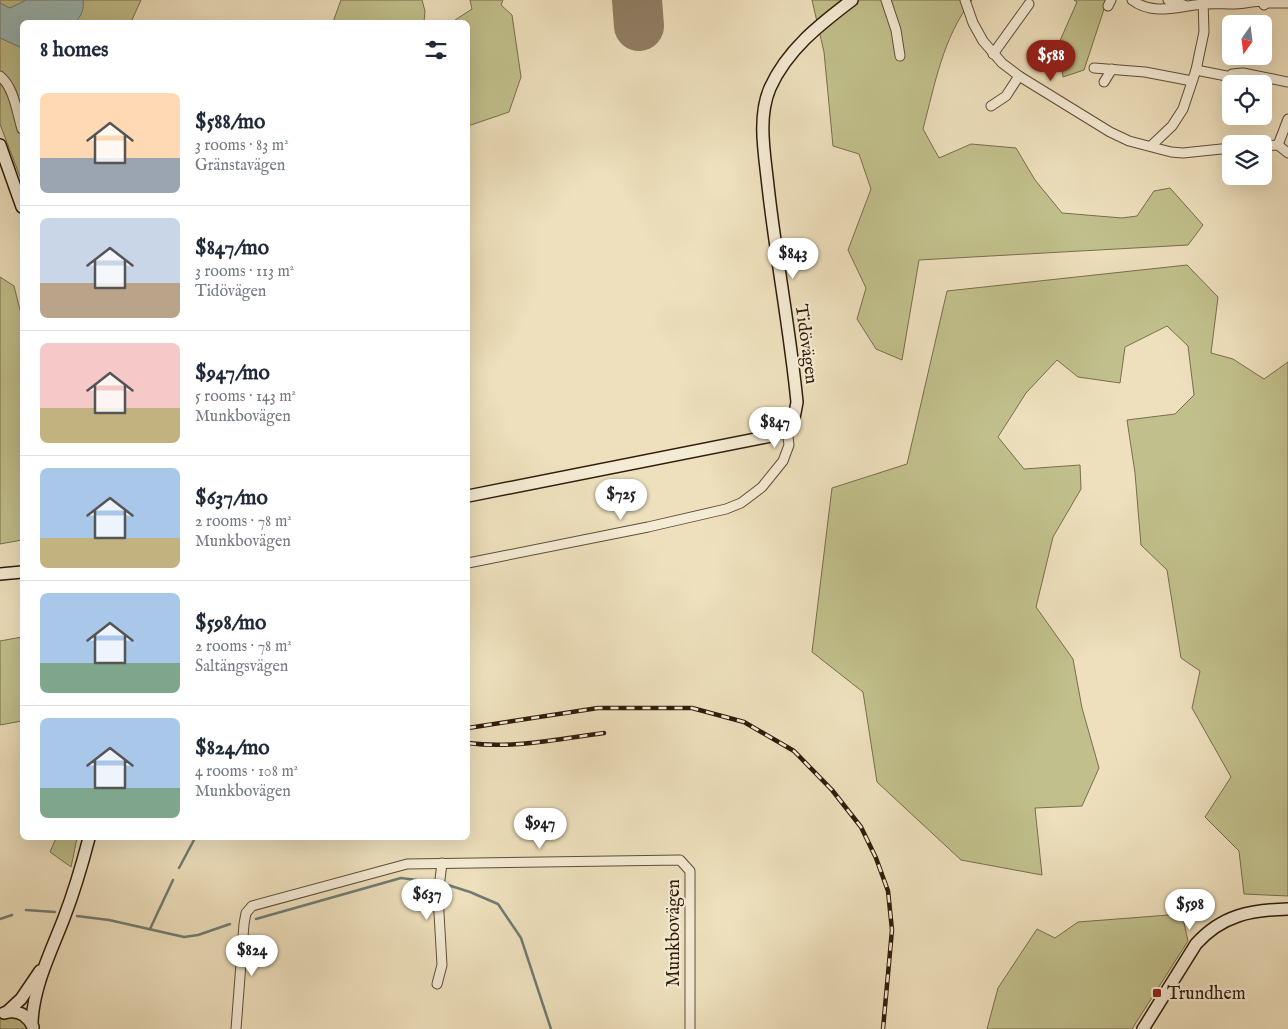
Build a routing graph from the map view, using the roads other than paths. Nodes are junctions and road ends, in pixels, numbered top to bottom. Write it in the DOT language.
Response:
graph roads {
  1 [pos="852,0"];
  2 [pos="886,0"];
  3 [pos="965,0"];
  4 [pos="1132,0"];
  5 [pos="1168,0"];
  6 [pos="1203,2"];
  7 [pos="1029,4"];
  8 [pos="1288,4"];
  9 [pos="1187,6"];
  10 [pos="993,54"];
  11 [pos="900,56"];
  12 [pos="1094,68"];
  13 [pos="1112,69"];
  14 [pos="1196,70"];
  15 [pos="0,76"];
  16 [pos="1019,76"];
  17 [pos="1192,81"];
  18 [pos="1104,82"];
  19 [pos="1288,82"];
  20 [pos="991,106"];
  21 [pos="1288,119"];
  22 [pos="20,122"];
  23 [pos="0,145"];
  24 [pos="1272,145"];
  25 [pos="1278,145"];
  26 [pos="1151,146"];
  27 [pos="1222,149"];
  28 [pos="1288,153"];
  29 [pos="0,162"];
  30 [pos="14,180"];
  31 [pos="20,200"];
  32 [pos="787,429"];
  33 [pos="470,496"];
  34 [pos="470,563"];
  35 [pos="20,572"];
  36 [pos="0,574"];
  37 [pos="88,840"];
  38 [pos="442,863"];
  39 [pos="1288,910"];
  40 [pos="47,960"];
  41 [pos="437,984"];
  42 [pos="2,1014"];
  43 [pos="34,1027"];
  44 [pos="236,1029"];
  45 [pos="690,1029"];
  46 [pos="1143,1029"];
  1 -- 32 [label="street, Tidövägen"];
  2 -- 11 [label="street"];
  3 -- 10 [label="street"];
  4 -- 9 [label="street"];
  5 -- 9 [label="street"];
  6 -- 8 [label="street"];
  6 -- 9 [label="street"];
  6 -- 14 [label="street"];
  7 -- 10 [label="street"];
  10 -- 16 [label="street"];
  12 -- 13 [label="street"];
  13 -- 17 [label="street"];
  13 -- 18 [label="street"];
  14 -- 17 [label="street"];
  14 -- 19 [label="street"];
  15 -- 22 [label="street"];
  16 -- 20 [label="street"];
  16 -- 26 [label="street"];
  17 -- 26 [label="street"];
  21 -- 25 [label="street"];
  23 -- 30 [label="street"];
  24 -- 25 [label="street"];
  25 -- 28 [label="street"];
  26 -- 27 [label="street"];
  29 -- 30 [label="street"];
  30 -- 31 [label="street"];
  32 -- 33 [label="street"];
  32 -- 34 [label="street"];
  35 -- 36 [label="street"];
  37 -- 40 [label="street"];
  38 -- 41 [label="street"];
  38 -- 44 [label="street, Munkbovägen"];
  38 -- 45 [label="street, Munkbovägen"];
  39 -- 46 [label="street"];
  40 -- 42 [label="street"];
  40 -- 43 [label="street"];
  42 -- 43 [label="street"];
}
